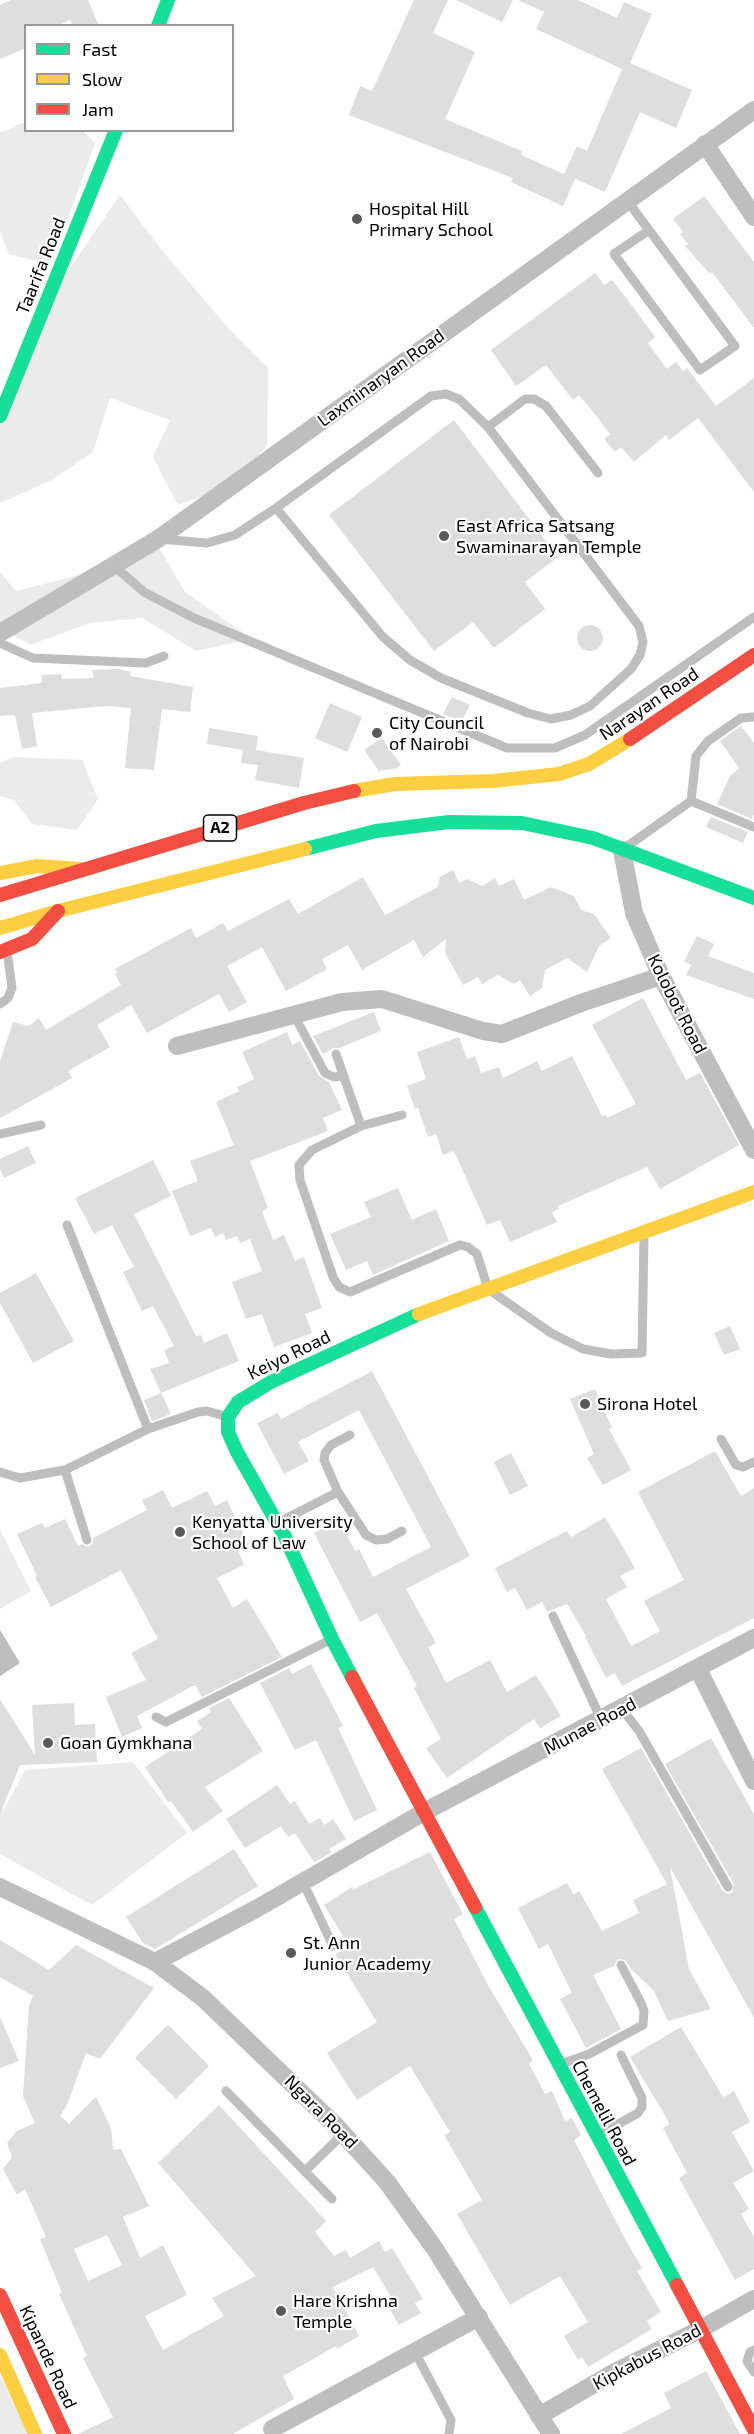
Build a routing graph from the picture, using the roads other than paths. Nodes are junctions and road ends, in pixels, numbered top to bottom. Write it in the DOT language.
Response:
graph roads {
  1 [pos="168,0"];
  2 [pos="159,24"];
  3 [pos="754,110"];
  4 [pos="115,132"];
  5 [pos="705,144"];
  6 [pos="627,200"];
  7 [pos="754,217"];
  8 [pos="649,230"];
  9 [pos="0,416"];
  10 [pos="488,427"];
  11 [pos="598,473"];
  12 [pos="276,508"];
  13 [pos="158,539"];
  14 [pos="113,565"];
  15 [pos="754,617"];
  16 [pos="0,633"];
  17 [pos="0,643"];
  18 [pos="754,655"];
  19 [pos="164,656"];
  20 [pos="754,717"];
  21 [pos="691,801"];
  22 [pos="754,827"];
  23 [pos="621,850"];
  24 [pos="83,869"];
  25 [pos="0,873"];
  26 [pos="0,895"];
  27 [pos="754,898"];
  28 [pos="57,911"];
  29 [pos="0,928"];
  30 [pos="3,951"];
  31 [pos="661,976"];
  32 [pos="0,1004"];
  33 [pos="294,1016"];
  34 [pos="177,1046"];
  35 [pos="336,1054"];
  36 [pos="344,1076"];
  37 [pos="402,1115"];
  38 [pos="41,1125"];
  39 [pos="361,1126"];
  40 [pos="0,1134"];
  41 [pos="754,1150"];
  42 [pos="754,1192"];
  43 [pos="67,1225"];
  44 [pos="644,1233"];
  45 [pos="488,1289"];
  46 [pos="228,1417"];
  47 [pos="148,1428"];
  48 [pos="350,1435"];
  49 [pos="721,1439"];
  50 [pos="754,1462"];
  51 [pos="65,1470"];
  52 [pos="0,1472"];
  53 [pos="338,1492"];
  54 [pos="277,1523"];
  55 [pos="402,1531"];
  56 [pos="87,1540"];
  57 [pos="553,1616"];
  58 [pos="754,1638"];
  59 [pos="332,1639"];
  60 [pos="698,1670"];
  61 [pos="622,1709"];
  62 [pos="156,1717"];
  63 [pos="601,1720"];
  64 [pos="754,1780"];
  65 [pos="424,1812"];
  66 [pos="303,1882"];
  67 [pos="0,1887"];
  68 [pos="728,1887"];
  69 [pos="333,1946"];
  70 [pos="155,1962"];
  71 [pos="621,1965"];
  72 [pos="621,2055"];
  73 [pos="558,2065"];
  74 [pos="226,2091"];
  75 [pos="344,2134"];
  76 [pos="596,2137"];
  77 [pos="305,2171"];
  78 [pos="332,2199"];
  79 [pos="0,2295"];
  80 [pos="754,2299"];
  81 [pos="479,2317"];
  82 [pos="699,2330"];
  83 [pos="754,2350"];
  84 [pos="415,2352"];
  85 [pos="0,2355"];
  86 [pos="754,2372"];
  87 [pos="539,2416"];
  88 [pos="272,2429"];
  89 [pos="754,2430"];
  90 [pos="35,2434"];
  91 [pos="64,2434"];
  92 [pos="449,2434"];
  93 [pos="550,2434"];
  1 -- 2 [label="street"];
  3 -- 5 [label="street, Laxminaryan Road"];
  4 -- 9 [label="street, Taarifa Road"];
  5 -- 6 [label="street, Laxminaryan Road"];
  5 -- 7 [label="street"];
  6 -- 8 [label="lane"];
  6 -- 13 [label="street, Laxminaryan Road"];
  8 -- 8 [label="lane"];
  10 -- 11 [label="lane"];
  10 -- 12 [label="lane"];
  10 -- 12 [label="lane"];
  12 -- 13 [label="lane"];
  13 -- 14 [label="street, Laxminaryan Road"];
  14 -- 15 [label="lane"];
  14 -- 16 [label="street, Laxminaryan Road"];
  17 -- 19 [label="lane"];
  18 -- 24 [label="street, Narayan Road / A2"];
  20 -- 21 [label="lane"];
  21 -- 22 [label="lane"];
  21 -- 23 [label="lane"];
  23 -- 27 [label="street, A2"];
  23 -- 28 [label="street, A2"];
  23 -- 31 [label="street, Kolobot Road"];
  24 -- 25 [label="street"];
  24 -- 26 [label="street, A2"];
  28 -- 29 [label="street, A2"];
  28 -- 30 [label="street"];
  30 -- 32 [label="lane"];
  31 -- 33 [label="street"];
  31 -- 41 [label="street, Kolobot Road"];
  33 -- 34 [label="street"];
  33 -- 36 [label="lane"];
  35 -- 36 [label="lane"];
  36 -- 39 [label="lane"];
  37 -- 39 [label="lane"];
  38 -- 40 [label="lane"];
  39 -- 45 [label="lane"];
  42 -- 44 [label="street, Keiyo Road"];
  43 -- 47 [label="lane"];
  44 -- 45 [label="street, Keiyo Road"];
  44 -- 45 [label="lane"];
  45 -- 46 [label="street, Keiyo Road"];
  46 -- 47 [label="lane"];
  46 -- 54 [label="street"];
  47 -- 51 [label="lane"];
  48 -- 53 [label="lane"];
  49 -- 50 [label="lane"];
  51 -- 52 [label="lane"];
  51 -- 56 [label="lane"];
  53 -- 54 [label="lane"];
  53 -- 55 [label="lane"];
  54 -- 59 [label="street"];
  57 -- 63 [label="lane"];
  58 -- 60 [label="street, Munae Road"];
  59 -- 62 [label="lane"];
  59 -- 65 [label="street"];
  60 -- 61 [label="street, Munae Road"];
  60 -- 64 [label="street"];
  61 -- 63 [label="street, Munae Road"];
  61 -- 68 [label="lane"];
  63 -- 65 [label="street, Munae Road"];
  65 -- 66 [label="street, Munae Road"];
  65 -- 73 [label="street, Chemelil Road"];
  66 -- 69 [label="lane"];
  66 -- 70 [label="street, Munae Road"];
  67 -- 70 [label="street, Ngara Road"];
  70 -- 75 [label="street, Ngara Road"];
  71 -- 73 [label="lane"];
  72 -- 76 [label="lane"];
  73 -- 76 [label="street, Chemelil Road"];
  74 -- 77 [label="lane"];
  75 -- 77 [label="lane"];
  75 -- 81 [label="street, Ngara Road"];
  76 -- 82 [label="street, Chemelil Road"];
  77 -- 78 [label="lane"];
  79 -- 91 [label="street, Kipande Road"];
  80 -- 82 [label="street, Kipkabus Road"];
  81 -- 84 [label="street"];
  81 -- 87 [label="street, Ngara Road"];
  82 -- 87 [label="street, Kipkabus Road"];
  82 -- 89 [label="street, Chemelil Road"];
  83 -- 86 [label="lane"];
  84 -- 88 [label="street"];
  84 -- 92 [label="lane"];
  85 -- 90 [label="street"];
  87 -- 93 [label="street, Ngara Road"];
}
